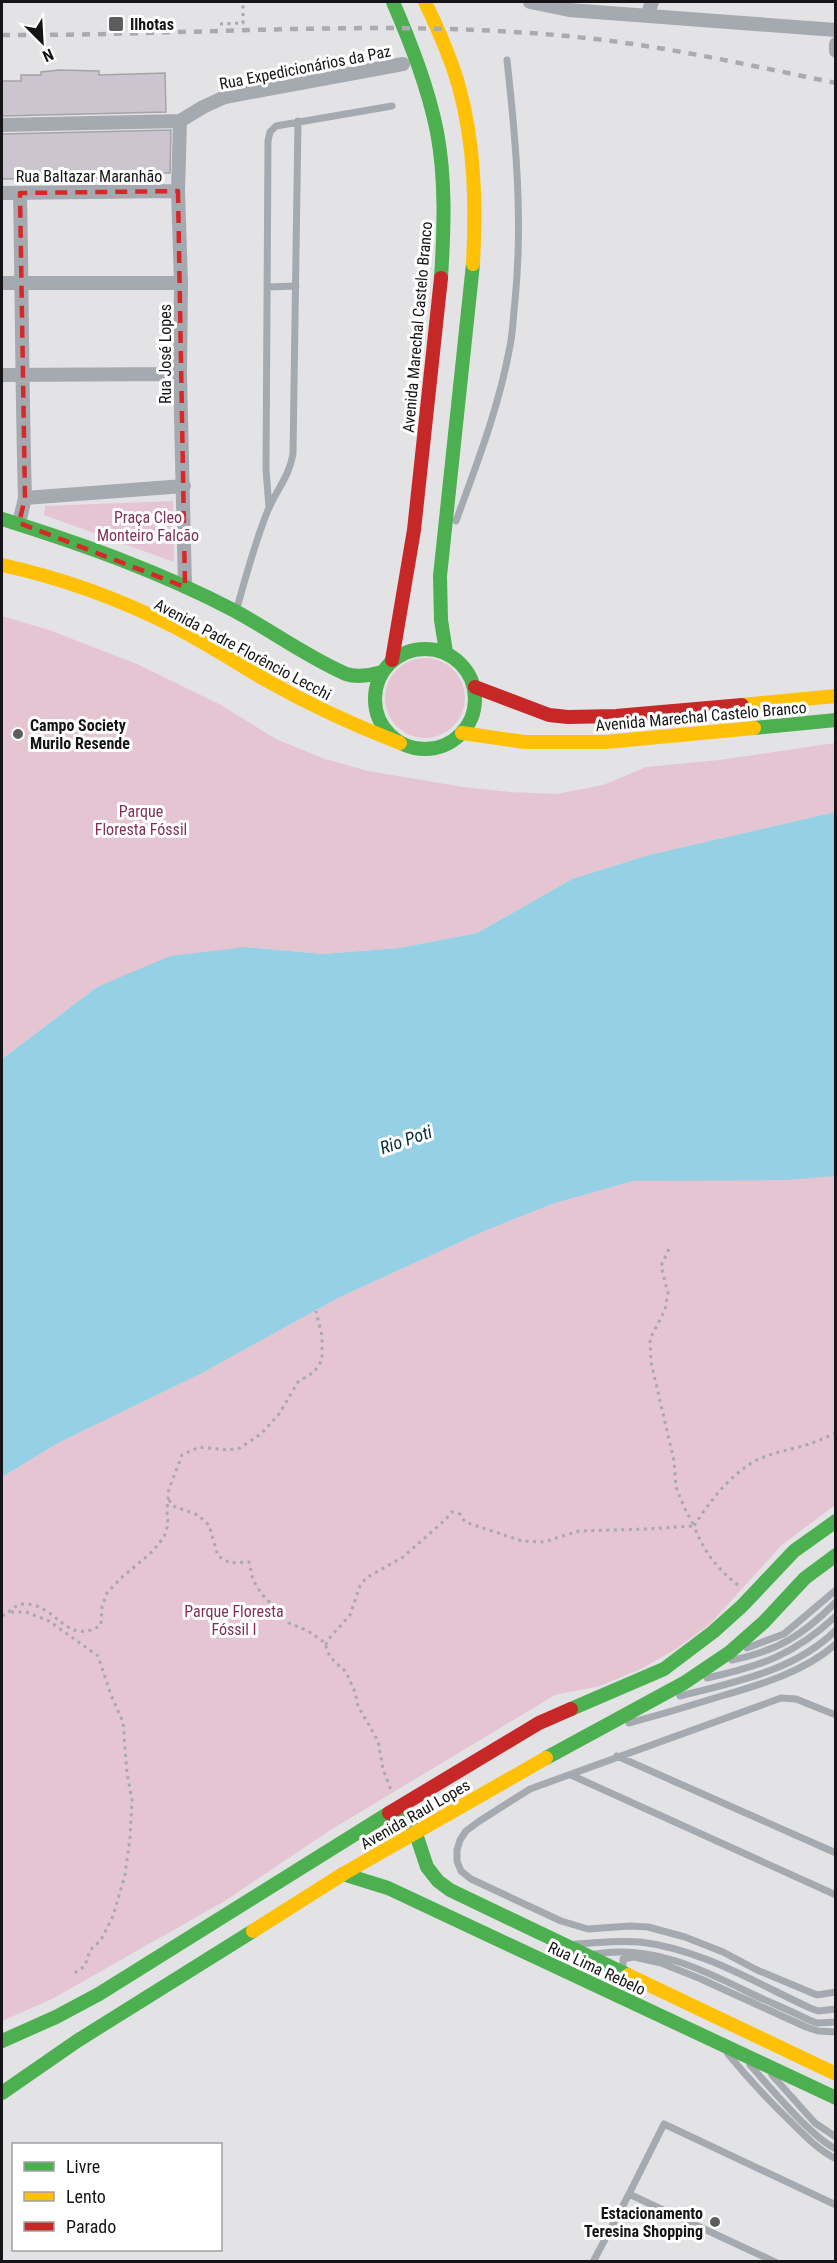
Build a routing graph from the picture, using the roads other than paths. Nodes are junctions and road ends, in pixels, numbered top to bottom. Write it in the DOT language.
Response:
graph roads {
  1 [pos="393,2"];
  2 [pos="425,2"];
  3 [pos="530,2"];
  4 [pos="652,2"];
  5 [pos="648,16"];
  6 [pos="836,30"];
  7 [pos="836,44"];
  8 [pos="836,51"];
  9 [pos="507,60"];
  10 [pos="403,64"];
  11 [pos="392,106"];
  12 [pos="180,121"];
  13 [pos="298,121"];
  14 [pos="2,125"];
  15 [pos="178,191"];
  16 [pos="2,193"];
  17 [pos="20,193"];
  18 [pos="22,282"];
  19 [pos="2,283"];
  20 [pos="181,284"];
  21 [pos="296,286"];
  22 [pos="267,287"];
  23 [pos="180,374"];
  24 [pos="2,375"];
  25 [pos="21,375"];
  26 [pos="184,486"];
  27 [pos="25,498"];
  28 [pos="269,508"];
  29 [pos="2,519"];
  30 [pos="19,522"];
  31 [pos="442,559"];
  32 [pos="2,565"];
  33 [pos="185,587"];
  34 [pos="236,612"];
  35 [pos="446,652"];
  36 [pos="392,660"];
  37 [pos="382,672"];
  38 [pos="475,687"];
  39 [pos="836,696"];
  40 [pos="750,705"];
  41 [pos="836,720"];
  42 [pos="746,730"];
  43 [pos="462,734"];
  44 [pos="400,743"];
  45 [pos="836,1521"];
  46 [pos="836,1555"];
  47 [pos="836,1590"];
  48 [pos="836,1602"];
  49 [pos="836,1616"];
  50 [pos="836,1629"];
  51 [pos="836,1644"];
  52 [pos="730,1652"];
  53 [pos="715,1663"];
  54 [pos="684,1683"];
  55 [pos="639,1707"];
  56 [pos="835,1713"];
  57 [pos="589,1734"];
  58 [pos="617,1756"];
  59 [pos="571,1775"];
  60 [pos="397,1802"];
  61 [pos="416,1833"];
  62 [pos="836,1853"];
  63 [pos="343,1874"];
  64 [pos="836,1895"];
  65 [pos="568,1945"];
  66 [pos="588,1955"];
  67 [pos="626,1973"];
  68 [pos="836,1992"];
  69 [pos="615,1994"];
  70 [pos="836,2009"];
  71 [pos="836,2022"];
  72 [pos="836,2032"];
  73 [pos="2,2042"];
  74 [pos="718,2043"];
  75 [pos="741,2054"];
  76 [pos="765,2066"];
  77 [pos="836,2074"];
  78 [pos="2,2093"];
  79 [pos="836,2098"];
  80 [pos="836,2137"];
  81 [pos="836,2149"];
  82 [pos="836,2159"];
  83 [pos="629,2194"];
  84 [pos="836,2205"];
  85 [pos="593,2262"];
  86 [pos="775,2262"];
  1 -- 36 [label="main road, Avenida Marechal Castelo Branco"];
  2 -- 31 [label="main road"];
  3 -- 5 [label="street"];
  4 -- 5 [label="street"];
  5 -- 6 [label="street"];
  7 -- 8 [label="street"];
  9 -- 31 [label="lane"];
  10 -- 12 [label="street, Rua Expedicionários da Paz"];
  11 -- 13 [label="lane"];
  12 -- 14 [label="street, Rua Expedicionários da Paz"];
  12 -- 15 [label="street, Rua José Lopes"];
  13 -- 21 [label="lane"];
  13 -- 22 [label="lane"];
  15 -- 17 [label="street, Rua Baltazar Maranhão"];
  15 -- 20 [label="street, Rua José Lopes"];
  16 -- 17 [label="street, Rua Baltazar Maranhão"];
  17 -- 18 [label="street"];
  18 -- 19 [label="street"];
  18 -- 20 [label="street"];
  18 -- 25 [label="street"];
  20 -- 23 [label="street, Rua José Lopes"];
  21 -- 22 [label="lane"];
  21 -- 28 [label="lane"];
  22 -- 28 [label="lane"];
  23 -- 25 [label="street"];
  23 -- 26 [label="street, Rua José Lopes"];
  24 -- 25 [label="street"];
  25 -- 27 [label="street"];
  26 -- 27 [label="street"];
  26 -- 33 [label="street, Rua José Lopes"];
  27 -- 30 [label="street"];
  28 -- 34 [label="lane"];
  29 -- 30 [label="main road, Avenida Padre Florêncio Lecchi"];
  30 -- 33 [label="main road, Avenida Padre Florêncio Lecchi"];
  31 -- 35 [label="main road"];
  32 -- 44 [label="main road, Avenida Padre Florêncio Lecchi"];
  33 -- 34 [label="main road, Avenida Padre Florêncio Lecchi"];
  34 -- 37 [label="main road, Avenida Padre Florêncio Lecchi"];
  35 -- 36 [label="main road"];
  35 -- 38 [label="main road"];
  36 -- 37 [label="main road"];
  37 -- 44 [label="main road"];
  38 -- 40 [label="main road, Avenida Marechal Castelo Branco"];
  38 -- 43 [label="main road"];
  39 -- 40 [label="main road, Avenida Marechal Castelo Branco"];
  40 -- 42 [label="main road"];
  41 -- 42 [label="main road, Avenida Marechal Castelo Branco"];
  42 -- 43 [label="main road, Avenida Marechal Castelo Branco"];
  43 -- 44 [label="main road"];
  45 -- 60 [label="main road, Avenida Raul Lopes"];
  46 -- 52 [label="main road, Avenida Raul Lopes"];
  47 -- 52 [label="lane"];
  48 -- 53 [label="lane"];
  49 -- 54 [label="lane"];
  50 -- 55 [label="lane"];
  51 -- 57 [label="lane"];
  52 -- 53 [label="main road, Avenida Raul Lopes"];
  53 -- 54 [label="main road, Avenida Raul Lopes"];
  54 -- 55 [label="main road, Avenida Raul Lopes"];
  55 -- 57 [label="main road, Avenida Raul Lopes"];
  56 -- 58 [label="lane"];
  57 -- 61 [label="main road, Avenida Raul Lopes"];
  58 -- 59 [label="lane"];
  58 -- 62 [label="lane"];
  59 -- 64 [label="lane"];
  59 -- 68 [label="lane"];
  60 -- 61 [label="main road, Rua Lima Rebelo"];
  60 -- 73 [label="main road, Avenida Raul Lopes"];
  61 -- 63 [label="main road, Avenida Raul Lopes"];
  61 -- 65 [label="main road, Rua Lima Rebelo"];
  63 -- 69 [label="main road, Rua Lima Rebelo"];
  63 -- 78 [label="main road, Avenida Raul Lopes"];
  65 -- 66 [label="main road, Rua Lima Rebelo"];
  65 -- 70 [label="lane"];
  66 -- 67 [label="main road, Rua Lima Rebelo"];
  66 -- 71 [label="lane"];
  67 -- 69 [label="main road"];
  67 -- 72 [label="lane"];
  67 -- 77 [label="main road, Rua Lima Rebelo"];
  69 -- 74 [label="main road, Rua Lima Rebelo"];
  74 -- 75 [label="main road, Rua Lima Rebelo"];
  74 -- 82 [label="lane"];
  75 -- 76 [label="main road, Rua Lima Rebelo"];
  75 -- 81 [label="lane"];
  76 -- 79 [label="main road, Rua Lima Rebelo"];
  76 -- 80 [label="lane"];
  83 -- 84 [label="lane"];
  83 -- 85 [label="lane"];
  83 -- 86 [label="lane"];
}
